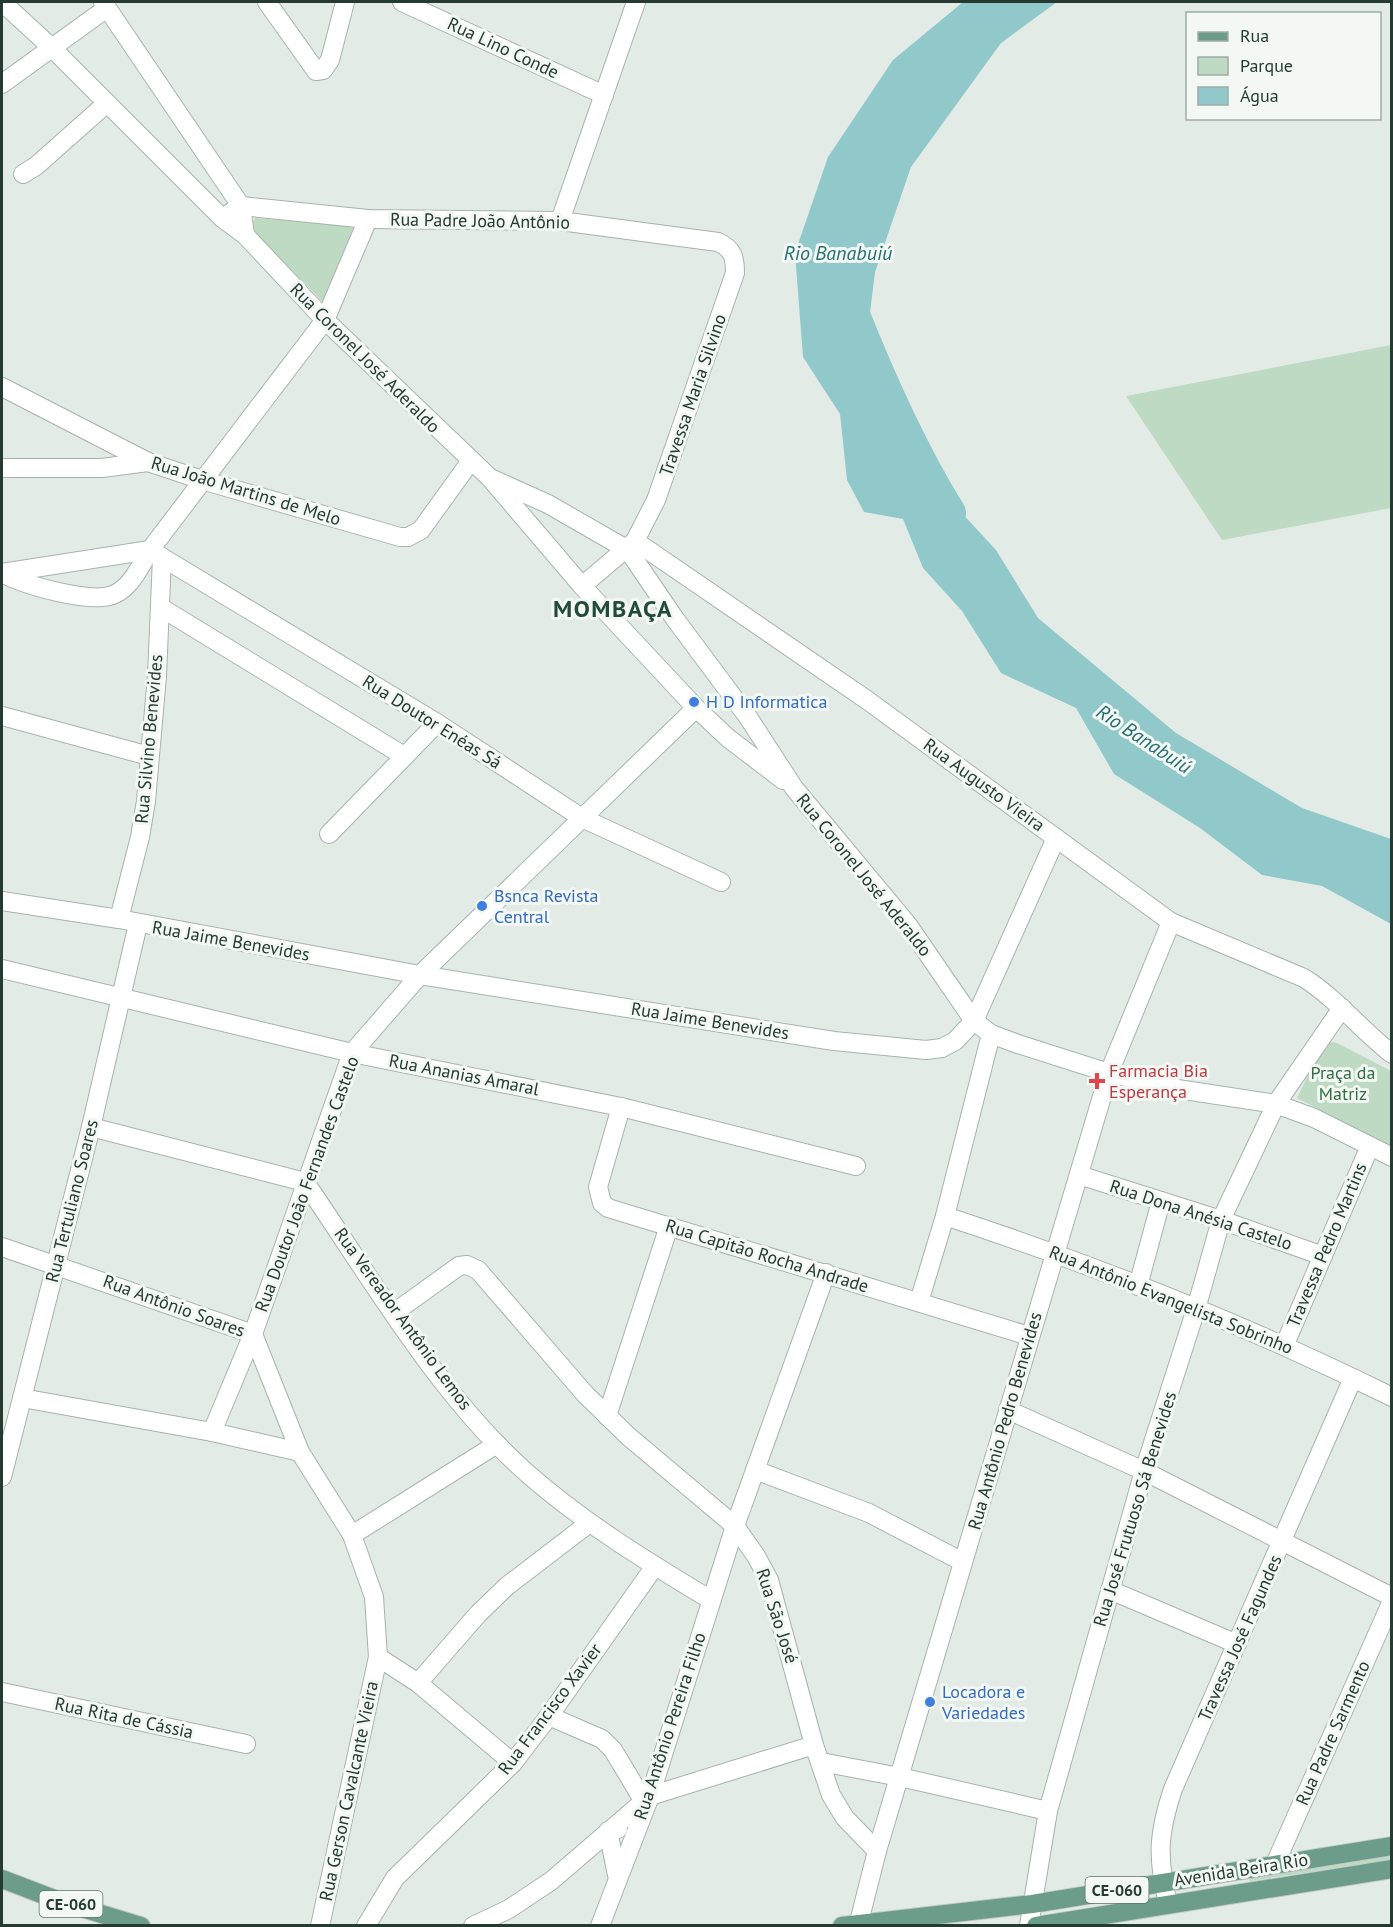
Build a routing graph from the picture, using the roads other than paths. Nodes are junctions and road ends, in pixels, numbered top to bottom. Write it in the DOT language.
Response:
graph roads {
  1 [pos="2,2"];
  2 [pos="267,2"];
  3 [pos="345,2"];
  4 [pos="402,2"];
  5 [pos="633,3"];
  6 [pos="110,4"];
  7 [pos="52,48"];
  8 [pos="2,84"];
  9 [pos="604,95"];
  10 [pos="106,103"];
  11 [pos="23,174"];
  12 [pos="241,206"];
  13 [pos="222,218"];
  14 [pos="368,219"];
  15 [pos="560,221"];
  16 [pos="245,234"];
  17 [pos="718,242"];
  18 [pos="325,320"];
  19 [pos="2,387"];
  20 [pos="148,462"];
  21 [pos="471,462"];
  22 [pos="2,468"];
  23 [pos="490,478"];
  24 [pos="205,482"];
  25 [pos="632,545"];
  26 [pos="156,554"];
  27 [pos="31,568"];
  28 [pos="2,573"];
  29 [pos="582,586"];
  30 [pos="37,588"];
  31 [pos="160,607"];
  32 [pos="696,708"];
  33 [pos="2,716"];
  34 [pos="437,723"];
  35 [pos="149,756"];
  36 [pos="404,756"];
  37 [pos="794,788"];
  38 [pos="582,818"];
  39 [pos="328,834"];
  40 [pos="1056,838"];
  41 [pos="721,882"];
  42 [pos="2,901"];
  43 [pos="119,919"];
  44 [pos="1171,922"];
  45 [pos="138,924"];
  46 [pos="2,969"];
  47 [pos="420,975"];
  48 [pos="122,997"];
  49 [pos="1342,1008"];
  50 [pos="974,1021"];
  51 [pos="991,1034"];
  52 [pos="352,1053"];
  53 [pos="1392,1054"];
  54 [pos="1109,1073"];
  55 [pos="1276,1104"];
  56 [pos="621,1107"];
  57 [pos="91,1127"];
  58 [pos="1370,1146"];
  59 [pos="1392,1157"];
  60 [pos="856,1166"];
  61 [pos="1079,1175"];
  62 [pos="305,1182"];
  63 [pos="1161,1201"];
  64 [pos="945,1216"];
  65 [pos="1221,1220"];
  66 [pos="669,1226"];
  67 [pos="2,1246"];
  68 [pos="1054,1252"];
  69 [pos="1323,1256"];
  70 [pos="56,1263"];
  71 [pos="826,1273"];
  72 [pos="1138,1286"];
  73 [pos="919,1302"];
  74 [pos="1196,1309"];
  75 [pos="394,1312"];
  76 [pos="253,1334"];
  77 [pos="1029,1336"];
  78 [pos="1285,1344"];
  79 [pos="1353,1378"];
  80 [pos="1392,1397"];
  81 [pos="22,1398"];
  82 [pos="1008,1410"];
  83 [pos="607,1416"];
  84 [pos="212,1432"];
  85 [pos="497,1444"];
  86 [pos="300,1452"];
  87 [pos="755,1470"];
  88 [pos="1144,1471"];
  89 [pos="2,1477"];
  90 [pos="588,1524"];
  91 [pos="735,1526"];
  92 [pos="351,1535"];
  93 [pos="1282,1543"];
  94 [pos="963,1562"];
  95 [pos="655,1566"];
  96 [pos="1110,1590"];
  97 [pos="1392,1599"];
  98 [pos="711,1600"];
  99 [pos="1237,1644"];
  100 [pos="378,1656"];
  101 [pos="418,1683"];
  102 [pos="2,1692"];
  103 [pos="549,1716"];
  104 [pos="246,1744"];
  105 [pos="814,1745"];
  106 [pos="821,1762"];
  107 [pos="513,1763"];
  108 [pos="900,1777"];
  109 [pos="647,1798"];
  110 [pos="1048,1811"];
  111 [pos="638,1826"];
  112 [pos="608,1831"];
  113 [pos="1392,1846"];
  114 [pos="877,1851"];
  115 [pos="1275,1864"];
  116 [pos="1392,1869"];
  117 [pos="1237,1870"];
  118 [pos="617,1875"];
  119 [pos="2,1879"];
  120 [pos="1163,1882"];
  121 [pos="1241,1893"];
  122 [pos="1032,1904"];
  123 [pos="1168,1904"];
  124 [pos="853,1925"];
  125 [pos="141,1926"];
  126 [pos="320,1926"];
  127 [pos="366,1926"];
  128 [pos="473,1926"];
  129 [pos="600,1926"];
  130 [pos="1029,1926"];
  131 [pos="1036,1926"];
  1 -- 7 [label="street, Rua Coronel José Aderaldo"];
  2 -- 3 [label="street"];
  4 -- 9 [label="street, Rua Lino Conde"];
  5 -- 9 [label="street"];
  6 -- 7 [label="street"];
  6 -- 12 [label="street"];
  7 -- 8 [label="street"];
  7 -- 10 [label="street, Rua Coronel José Aderaldo"];
  9 -- 15 [label="street"];
  10 -- 11 [label="street"];
  10 -- 13 [label="street, Rua Coronel José Aderaldo"];
  12 -- 13 [label="street"];
  12 -- 14 [label="street, Rua Padre João Antônio"];
  12 -- 16 [label="street"];
  13 -- 16 [label="street, Rua Coronel José Aderaldo"];
  14 -- 15 [label="street, Rua Padre João Antônio"];
  14 -- 18 [label="street"];
  15 -- 17 [label="street, Rua Padre João Antônio"];
  16 -- 18 [label="street, Rua Coronel José Aderaldo"];
  17 -- 25 [label="street, Travessa Maria Silvino"];
  18 -- 21 [label="street, Rua Coronel José Aderaldo"];
  18 -- 24 [label="street"];
  19 -- 20 [label="street, Rua João Martins de Melo"];
  20 -- 22 [label="street"];
  20 -- 24 [label="street, Rua João Martins de Melo"];
  21 -- 23 [label="street, Rua Coronel José Aderaldo"];
  21 -- 24 [label="street, Rua João Martins de Melo"];
  23 -- 25 [label="street, Rua Coronel José Aderaldo"];
  23 -- 29 [label="street, Rua Coronel José Aderaldo"];
  24 -- 26 [label="street"];
  25 -- 29 [label="street"];
  25 -- 37 [label="street, Rua Coronel José Aderaldo"];
  25 -- 40 [label="street, Rua Augusto Vieira"];
  26 -- 27 [label="street"];
  26 -- 30 [label="street"];
  26 -- 31 [label="street, Rua Silvino Benevides"];
  26 -- 34 [label="street, Rua Doutor Enéas Sá"];
  27 -- 28 [label="street"];
  27 -- 30 [label="street"];
  28 -- 30 [label="street"];
  29 -- 32 [label="street, Rua Coronel José Aderaldo"];
  31 -- 35 [label="street, Rua Silvino Benevides"];
  31 -- 36 [label="street"];
  32 -- 37 [label="street, Rua Coronel José Aderaldo"];
  32 -- 38 [label="street, Rua Doutor João Fernandes Castelo"];
  33 -- 35 [label="street"];
  34 -- 36 [label="street"];
  34 -- 38 [label="street, Rua Doutor Enéas Sá"];
  35 -- 43 [label="street, Rua Silvino Benevides"];
  36 -- 39 [label="street"];
  37 -- 50 [label="street, Rua Coronel José Aderaldo"];
  38 -- 41 [label="street, Rua Doutor Enéas Sá"];
  38 -- 47 [label="street, Rua Doutor João Fernandes Castelo"];
  40 -- 44 [label="street, Rua Augusto Vieira"];
  40 -- 50 [label="street"];
  42 -- 43 [label="street, Rua Jaime Benevides"];
  43 -- 45 [label="street, Rua Jaime Benevides"];
  44 -- 49 [label="street, Rua Augusto Vieira"];
  44 -- 54 [label="street, Rua Antônio Pedro Benevides"];
  45 -- 47 [label="street, Rua Jaime Benevides"];
  45 -- 48 [label="street, Rua Tertuliano Soares"];
  46 -- 48 [label="street, Rua Ananias Amaral"];
  47 -- 50 [label="street, Rua Jaime Benevides"];
  47 -- 52 [label="street, Rua Doutor João Fernandes Castelo"];
  48 -- 52 [label="street, Rua Ananias Amaral"];
  48 -- 57 [label="street, Rua Tertuliano Soares"];
  49 -- 53 [label="street, Rua Augusto Vieira"];
  49 -- 55 [label="street, Rua José Frutuoso Sá Benevides"];
  50 -- 51 [label="street"];
  51 -- 54 [label="street"];
  51 -- 64 [label="street"];
  52 -- 56 [label="street, Rua Ananias Amaral"];
  52 -- 62 [label="street, Rua Doutor João Fernandes Castelo"];
  54 -- 55 [label="street"];
  54 -- 61 [label="street, Rua Antônio Pedro Benevides"];
  55 -- 58 [label="street"];
  55 -- 65 [label="street, Rua José Frutuoso Sá Benevides"];
  56 -- 60 [label="street, Rua Ananias Amaral"];
  56 -- 66 [label="street, Rua Capitão Rocha Andrade"];
  57 -- 62 [label="street"];
  57 -- 70 [label="street, Rua Tertuliano Soares"];
  58 -- 59 [label="street"];
  58 -- 69 [label="street, Travessa Pedro Martins"];
  61 -- 63 [label="street, Rua Dona Anésia Castelo"];
  61 -- 68 [label="street, Rua Antônio Pedro Benevides"];
  62 -- 75 [label="street, Rua Vereador Antônio Lemos"];
  62 -- 76 [label="street, Rua Doutor João Fernandes Castelo"];
  63 -- 65 [label="street, Rua Dona Anésia Castelo"];
  63 -- 72 [label="street"];
  64 -- 68 [label="street, Rua Antônio Evangelista Sobrinho"];
  64 -- 73 [label="street"];
  65 -- 69 [label="street, Rua Dona Anésia Castelo"];
  65 -- 74 [label="street, Rua José Frutuoso Sá Benevides"];
  66 -- 71 [label="street, Rua Capitão Rocha Andrade"];
  66 -- 83 [label="street"];
  67 -- 70 [label="street, Rua Antônio Soares"];
  68 -- 72 [label="street, Rua Antônio Evangelista Sobrinho"];
  68 -- 77 [label="street, Rua Antônio Pedro Benevides"];
  69 -- 78 [label="street, Travessa Pedro Martins"];
  70 -- 76 [label="street, Rua Antônio Soares"];
  70 -- 81 [label="street, Rua Tertuliano Soares"];
  71 -- 73 [label="street, Rua Capitão Rocha Andrade"];
  71 -- 87 [label="street"];
  72 -- 74 [label="street, Rua Antônio Evangelista Sobrinho"];
  73 -- 77 [label="street, Rua Capitão Rocha Andrade"];
  74 -- 78 [label="street, Rua Antônio Evangelista Sobrinho"];
  74 -- 88 [label="street, Rua José Frutuoso Sá Benevides"];
  75 -- 83 [label="street, Rua São José"];
  75 -- 85 [label="street, Rua Vereador Antônio Lemos"];
  76 -- 84 [label="street, Rua Doutor João Fernandes Castelo"];
  76 -- 86 [label="street, Rua Antônio Soares"];
  77 -- 82 [label="street, Rua Antônio Pedro Benevides"];
  78 -- 79 [label="street, Rua Antônio Evangelista Sobrinho"];
  79 -- 80 [label="street, Rua Antônio Evangelista Sobrinho"];
  79 -- 93 [label="street, Travessa José Fagundes"];
  81 -- 84 [label="street"];
  81 -- 89 [label="street, Rua Tertuliano Soares"];
  82 -- 88 [label="street"];
  82 -- 94 [label="street, Rua Antônio Pedro Benevides"];
  83 -- 91 [label="street, Rua São José"];
  84 -- 86 [label="street"];
  85 -- 90 [label="street, Rua Vereador Antônio Lemos"];
  85 -- 92 [label="street"];
  86 -- 92 [label="street, Rua Antônio Soares"];
  87 -- 91 [label="street"];
  87 -- 94 [label="street"];
  88 -- 93 [label="street"];
  88 -- 96 [label="street, Rua José Frutuoso Sá Benevides"];
  90 -- 95 [label="street, Rua Vereador Antônio Lemos"];
  90 -- 101 [label="street"];
  91 -- 98 [label="street, Rua Antônio Pereira Filho"];
  91 -- 105 [label="street, Rua São José"];
  92 -- 100 [label="street, Rua Antônio Soares"];
  93 -- 97 [label="street"];
  93 -- 99 [label="street, Travessa José Fagundes"];
  94 -- 108 [label="street, Rua Antônio Pedro Benevides"];
  95 -- 98 [label="street, Rua Vereador Antônio Lemos"];
  95 -- 103 [label="street, Rua Francisco Xavier"];
  96 -- 99 [label="street"];
  96 -- 110 [label="street, Rua José Frutuoso Sá Benevides"];
  97 -- 115 [label="street, Rua Padre Sarmento"];
  98 -- 109 [label="street, Rua Antônio Pereira Filho"];
  99 -- 120 [label="street, Travessa José Fagundes"];
  100 -- 101 [label="street"];
  100 -- 126 [label="street, Rua Gerson Cavalcante Vieira"];
  101 -- 107 [label="street"];
  102 -- 104 [label="street, Rua Rita de Cássia"];
  103 -- 107 [label="street, Rua Francisco Xavier"];
  103 -- 109 [label="street"];
  105 -- 106 [label="street, Rua São José"];
  105 -- 109 [label="street"];
  106 -- 108 [label="street"];
  106 -- 114 [label="street, Rua São José"];
  107 -- 127 [label="street, Rua Francisco Xavier"];
  108 -- 110 [label="street"];
  108 -- 114 [label="street, Rua Antônio Pedro Benevides"];
  109 -- 111 [label="street, Rua Antônio Pereira Filho"];
  109 -- 112 [label="street"];
  110 -- 122 [label="street, Rua José Frutuoso Sá Benevides"];
  111 -- 112 [label="street"];
  111 -- 118 [label="street, Rua Antônio Pereira Filho"];
  112 -- 118 [label="street"];
  112 -- 128 [label="street"];
  113 -- 115 [label="main road, Avenida Beira Rio / CE-060"];
  114 -- 124 [label="street, Rua Antônio Pedro Benevides"];
  115 -- 117 [label="main road, Avenida Beira Rio / CE-060"];
  116 -- 121 [label="main road, Avenida Beira Rio / CE-060"];
  117 -- 120 [label="main road, Avenida Beira Rio / CE-060"];
  117 -- 121 [label="main road"];
  118 -- 129 [label="street, Rua Antônio Pereira Filho"];
  119 -- 125 [label="main road, CE-060"];
  120 -- 122 [label="main road, Avenida Beira Rio / CE-060"];
  120 -- 123 [label="street, Travessa José Fagundes"];
  121 -- 123 [label="main road, Avenida Beira Rio / CE-060"];
  122 -- 124 [label="main road, Avenida Beira Rio / CE-060"];
  122 -- 130 [label="street, Rua José Frutuoso Sá Benevides"];
  123 -- 131 [label="main road, Avenida Beira Rio / CE-060"];
}
